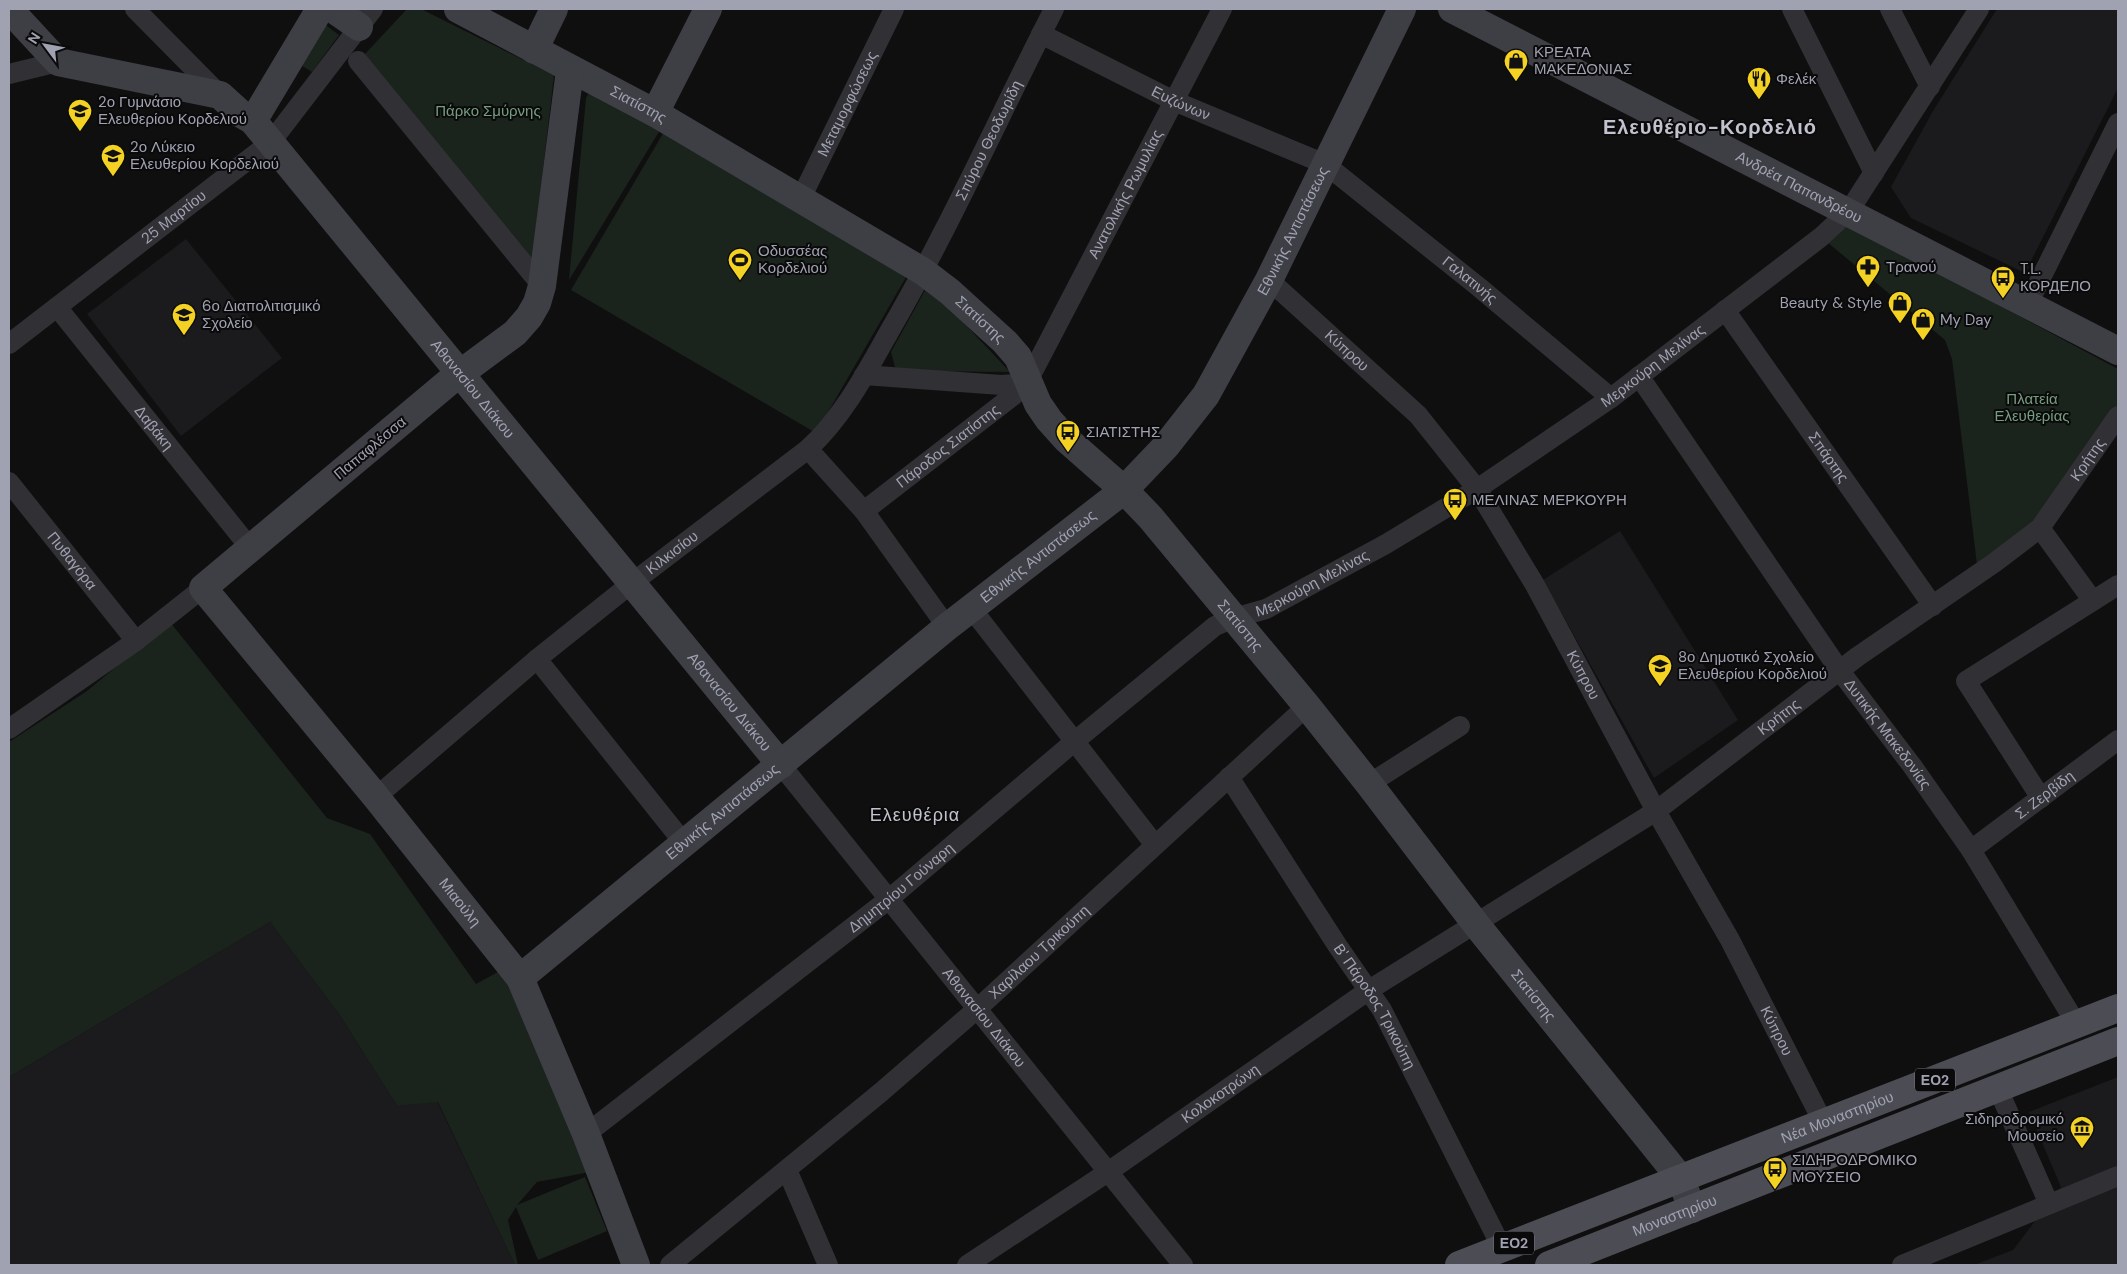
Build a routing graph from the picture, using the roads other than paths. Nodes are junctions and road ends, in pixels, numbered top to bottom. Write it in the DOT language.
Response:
graph roads {
  1 [pos="9,9"];
  2 [pos="135,9"];
  3 [pos="320,9"];
  4 [pos="333,9"];
  5 [pos="458,9"];
  6 [pos="554,9"];
  7 [pos="708,9"];
  8 [pos="894,9"];
  9 [pos="1054,9"];
  10 [pos="1222,9"];
  11 [pos="1402,9"];
  12 [pos="1452,9"];
  13 [pos="1792,9"];
  14 [pos="1890,9"];
  15 [pos="1979,9"];
  16 [pos="366,18"];
  17 [pos="1041,34"];
  18 [pos="534,50"];
  19 [pos="358,60"];
  20 [pos="58,62"];
  21 [pos="570,70"];
  22 [pos="9,74"];
  23 [pos="1930,87"];
  24 [pos="220,95"];
  25 [pos="1174,101"];
  26 [pos="655,114"];
  27 [pos="253,121"];
  28 [pos="2118,123"];
  29 [pos="272,142"];
  30 [pos="1324,164"];
  31 [pos="1874,173"];
  32 [pos="801,198"];
  33 [pos="1849,211"];
  34 [pos="924,272"];
  35 [pos="1269,280"];
  36 [pos="542,286"];
  37 [pos="2028,304"];
  38 [pos="57,307"];
  39 [pos="1725,310"];
  40 [pos="9,344"];
  41 [pos="2118,351"];
  42 [pos="460,373"];
  43 [pos="864,375"];
  44 [pos="1639,376"];
  45 [pos="1029,379"];
  46 [pos="1612,398"];
  47 [pos="2118,416"];
  48 [pos="808,449"];
  49 [pos="9,482"];
  50 [pos="1477,489"];
  51 [pos="1124,490"];
  52 [pos="864,511"];
  53 [pos="2040,528"];
  54 [pos="251,549"];
  55 [pos="632,583"];
  56 [pos="2118,585"];
  57 [pos="203,588"];
  58 [pos="2094,601"];
  59 [pos="1933,606"];
  60 [pos="970,608"];
  61 [pos="1234,618"];
  62 [pos="947,627"];
  63 [pos="136,641"];
  64 [pos="537,659"];
  65 [pos="1840,671"];
  66 [pos="1307,706"];
  67 [pos="1460,726"];
  68 [pos="9,730"];
  69 [pos="2118,740"];
  70 [pos="1075,741"];
  71 [pos="781,765"];
  72 [pos="1229,777"];
  73 [pos="1369,784"];
  74 [pos="376,797"];
  75 [pos="2041,798"];
  76 [pos="1656,811"];
  77 [pos="684,843"];
  78 [pos="1155,845"];
  79 [pos="1971,850"];
  80 [pos="889,899"];
  81 [pos="1475,923"];
  82 [pos="520,978"];
  83 [pos="1369,990"];
  84 [pos="2118,1008"];
  85 [pos="977,1010"];
  86 [pos="2077,1025"];
  87 [pos="2118,1041"];
  88 [pos="1998,1089"];
  89 [pos="1824,1124"];
  90 [pos="586,1134"];
  91 [pos="1753,1152"];
  92 [pos="787,1170"];
  93 [pos="1108,1172"];
  94 [pos="2118,1176"];
  95 [pos="1681,1180"];
  96 [pos="1766,1180"];
  97 [pos="2050,1204"];
  98 [pos="1692,1209"];
  99 [pos="1502,1248"];
  100 [pos="636,1265"];
  101 [pos="670,1265"];
  102 [pos="828,1265"];
  103 [pos="967,1265"];
  104 [pos="1183,1265"];
  105 [pos="1459,1265"];
  106 [pos="1549,1265"];
  107 [pos="1902,1265"];
  1 -- 20 [label="street"];
  2 -- 24 [label="street"];
  3 -- 27 [label="street"];
  4 -- 16 [label="street"];
  5 -- 18 [label="street, Σιατίστης"];
  6 -- 18 [label="street"];
  7 -- 26 [label="street"];
  8 -- 32 [label="street, Μεταμορφώσεως"];
  9 -- 17 [label="street, Σπύρου Θεοδωρίδη"];
  10 -- 25 [label="street, Ανατολικής Ρωμυλίας"];
  11 -- 30 [label="street, Εθνικής Αντιστάσεως"];
  12 -- 33 [label="street, Ανδρέα Παπανδρέου"];
  13 -- 31 [label="street"];
  14 -- 23 [label="street"];
  15 -- 23 [label="street, Μερκούρη Μελίνας"];
  16 -- 29 [label="street, 25 Μαρτίου"];
  17 -- 25 [label="street, Ευζώνων"];
  17 -- 34 [label="street, Σπύρου Θεοδωρίδη"];
  18 -- 21 [label="street, Σιατίστης"];
  19 -- 36 [label="street"];
  20 -- 22 [label="street"];
  20 -- 24 [label="street"];
  21 -- 26 [label="street, Σιατίστης"];
  21 -- 36 [label="street, Παπαφλέσσα"];
  23 -- 31 [label="street, Μερκούρη Μελίνας"];
  24 -- 27 [label="street, Αθανασίου Διάκου"];
  25 -- 30 [label="street, Ευζώνων"];
  25 -- 45 [label="street, Ανατολικής Ρωμυλίας"];
  26 -- 32 [label="street, Σιατίστης"];
  27 -- 29 [label="street, Αθανασίου Διάκου"];
  28 -- 37 [label="street"];
  29 -- 38 [label="street, 25 Μαρτίου"];
  29 -- 42 [label="street, Αθανασίου Διάκου"];
  30 -- 35 [label="street, Εθνικής Αντιστάσεως"];
  30 -- 46 [label="street, Γαλατινής"];
  31 -- 33 [label="street, Μερκούρη Μελίνας"];
  32 -- 34 [label="street, Σιατίστης"];
  33 -- 37 [label="street, Ανδρέα Παπανδρέου"];
  33 -- 39 [label="street, Μερκούρη Μελίνας"];
  34 -- 43 [label="street, Κιλκισίου"];
  34 -- 45 [label="street, Σιατίστης"];
  35 -- 50 [label="street, Κύπρου"];
  35 -- 51 [label="street, Εθνικής Αντιστάσεως"];
  36 -- 42 [label="street, Παπαφλέσσα"];
  37 -- 41 [label="street, Ανδρέα Παπανδρέου"];
  38 -- 40 [label="street, 25 Μαρτίου"];
  38 -- 54 [label="street, Δαβάκη"];
  39 -- 44 [label="street, Μερκούρη Μελίνας"];
  39 -- 59 [label="street, Σπάρτης"];
  42 -- 54 [label="street, Παπαφλέσσα"];
  42 -- 55 [label="street, Αθανασίου Διάκου"];
  43 -- 45 [label="street"];
  43 -- 48 [label="street, Κιλκισίου"];
  44 -- 46 [label="street, Μερκούρη Μελίνας"];
  44 -- 65 [label="street, Δυτικής Μακεδονίας"];
  45 -- 51 [label="street, Σιατίστης"];
  45 -- 52 [label="street, Πάροδος Σιατίστης"];
  46 -- 50 [label="street, Μερκούρη Μελίνας"];
  47 -- 53 [label="street, Κρήτης"];
  48 -- 52 [label="street"];
  48 -- 55 [label="street, Κιλκισίου"];
  49 -- 63 [label="street, Πυθαγόρα"];
  50 -- 61 [label="street, Μερκούρη Μελίνας"];
  50 -- 76 [label="street, Κύπρου"];
  51 -- 60 [label="street, Εθνικής Αντιστάσεως"];
  51 -- 61 [label="street, Σιατίστης"];
  52 -- 62 [label="street"];
  53 -- 58 [label="street"];
  53 -- 59 [label="street, Κρήτης"];
  54 -- 57 [label="street, Παπαφλέσσα"];
  55 -- 64 [label="street, Κιλκισίου"];
  55 -- 71 [label="street, Αθανασίου Διάκου"];
  56 -- 58 [label="street"];
  57 -- 63 [label="street, Παπαφλέσσα"];
  57 -- 74 [label="street, Μιαούλη"];
  58 -- 75 [label="street"];
  59 -- 65 [label="street, Κρήτης"];
  60 -- 62 [label="street, Εθνικής Αντιστάσεως"];
  60 -- 70 [label="street"];
  61 -- 66 [label="street, Σιατίστης"];
  61 -- 70 [label="street, Δημητρίου Γούναρη"];
  62 -- 71 [label="street, Εθνικής Αντιστάσεως"];
  63 -- 68 [label="street, Παπαφλέσσα"];
  64 -- 74 [label="street, Κιλκισίου"];
  64 -- 77 [label="street"];
  65 -- 76 [label="street, Κρήτης"];
  65 -- 79 [label="street, Δυτικής Μακεδονίας"];
  66 -- 72 [label="street, Χαρίλαου Τρικούπη"];
  66 -- 73 [label="street, Σιατίστης"];
  67 -- 73 [label="street"];
  69 -- 75 [label="street, Σ. Ζερβίδη"];
  70 -- 78 [label="street"];
  70 -- 80 [label="street, Δημητρίου Γούναρη"];
  71 -- 77 [label="street, Εθνικής Αντιστάσεως"];
  71 -- 80 [label="street, Αθανασίου Διάκου"];
  72 -- 78 [label="street, Χαρίλαου Τρικούπη"];
  72 -- 83 [label="street, Β' Πάροδος Τρικούπη"];
  73 -- 81 [label="street, Σιατίστης"];
  74 -- 82 [label="street, Μιαούλη"];
  75 -- 79 [label="street, Σ. Ζερβίδη"];
  76 -- 81 [label="street, Κρήτης"];
  76 -- 89 [label="street, Κύπρου"];
  77 -- 82 [label="street, Εθνικής Αντιστάσεως"];
  78 -- 85 [label="street, Χαρίλαου Τρικούπη"];
  79 -- 86 [label="street, Δυτικής Μακεδονίας"];
  80 -- 85 [label="street, Αθανασίου Διάκου"];
  80 -- 90 [label="street, Δημητρίου Γούναρη"];
  81 -- 83 [label="street, Κολοκοτρώνη"];
  81 -- 95 [label="street, Σιατίστης"];
  82 -- 90 [label="street, Μιαούλη"];
  83 -- 93 [label="street, Κολοκοτρώνη"];
  83 -- 99 [label="street, Β' Πάροδος Τρικούπη"];
  84 -- 86 [label="main road, Νέα Μοναστηρίου / ΕΟ2"];
  85 -- 92 [label="street, Χαρίλαου Τρικούπη"];
  85 -- 93 [label="street, Αθανασίου Διάκου"];
  86 -- 89 [label="main road, Νέα Μοναστηρίου / ΕΟ2"];
  87 -- 88 [label="main road, Νέα Μοναστηρίου / ΕΟ2"];
  88 -- 96 [label="main road, Νέα Μοναστηρίου / ΕΟ2"];
  88 -- 97 [label="street"];
  89 -- 91 [label="main road, Νέα Μοναστηρίου / ΕΟ2"];
  90 -- 100 [label="street, Μιαούλη"];
  91 -- 95 [label="main road, Μοναστηρίου / ΕΟ2"];
  92 -- 101 [label="street, Χαρίλαου Τρικούπη"];
  92 -- 102 [label="street"];
  93 -- 103 [label="street, Κολοκοτρώνη"];
  93 -- 104 [label="street, Αθανασίου Διάκου"];
  94 -- 97 [label="street"];
  95 -- 98 [label="street, Σιατίστης"];
  95 -- 99 [label="main road, Μοναστηρίου / ΕΟ2"];
  96 -- 98 [label="main road, Μοναστηρίου / ΕΟ2"];
  97 -- 107 [label="street"];
  98 -- 106 [label="main road, Μοναστηρίου / ΕΟ2"];
  99 -- 105 [label="main road, ΕΟ2"];
}
